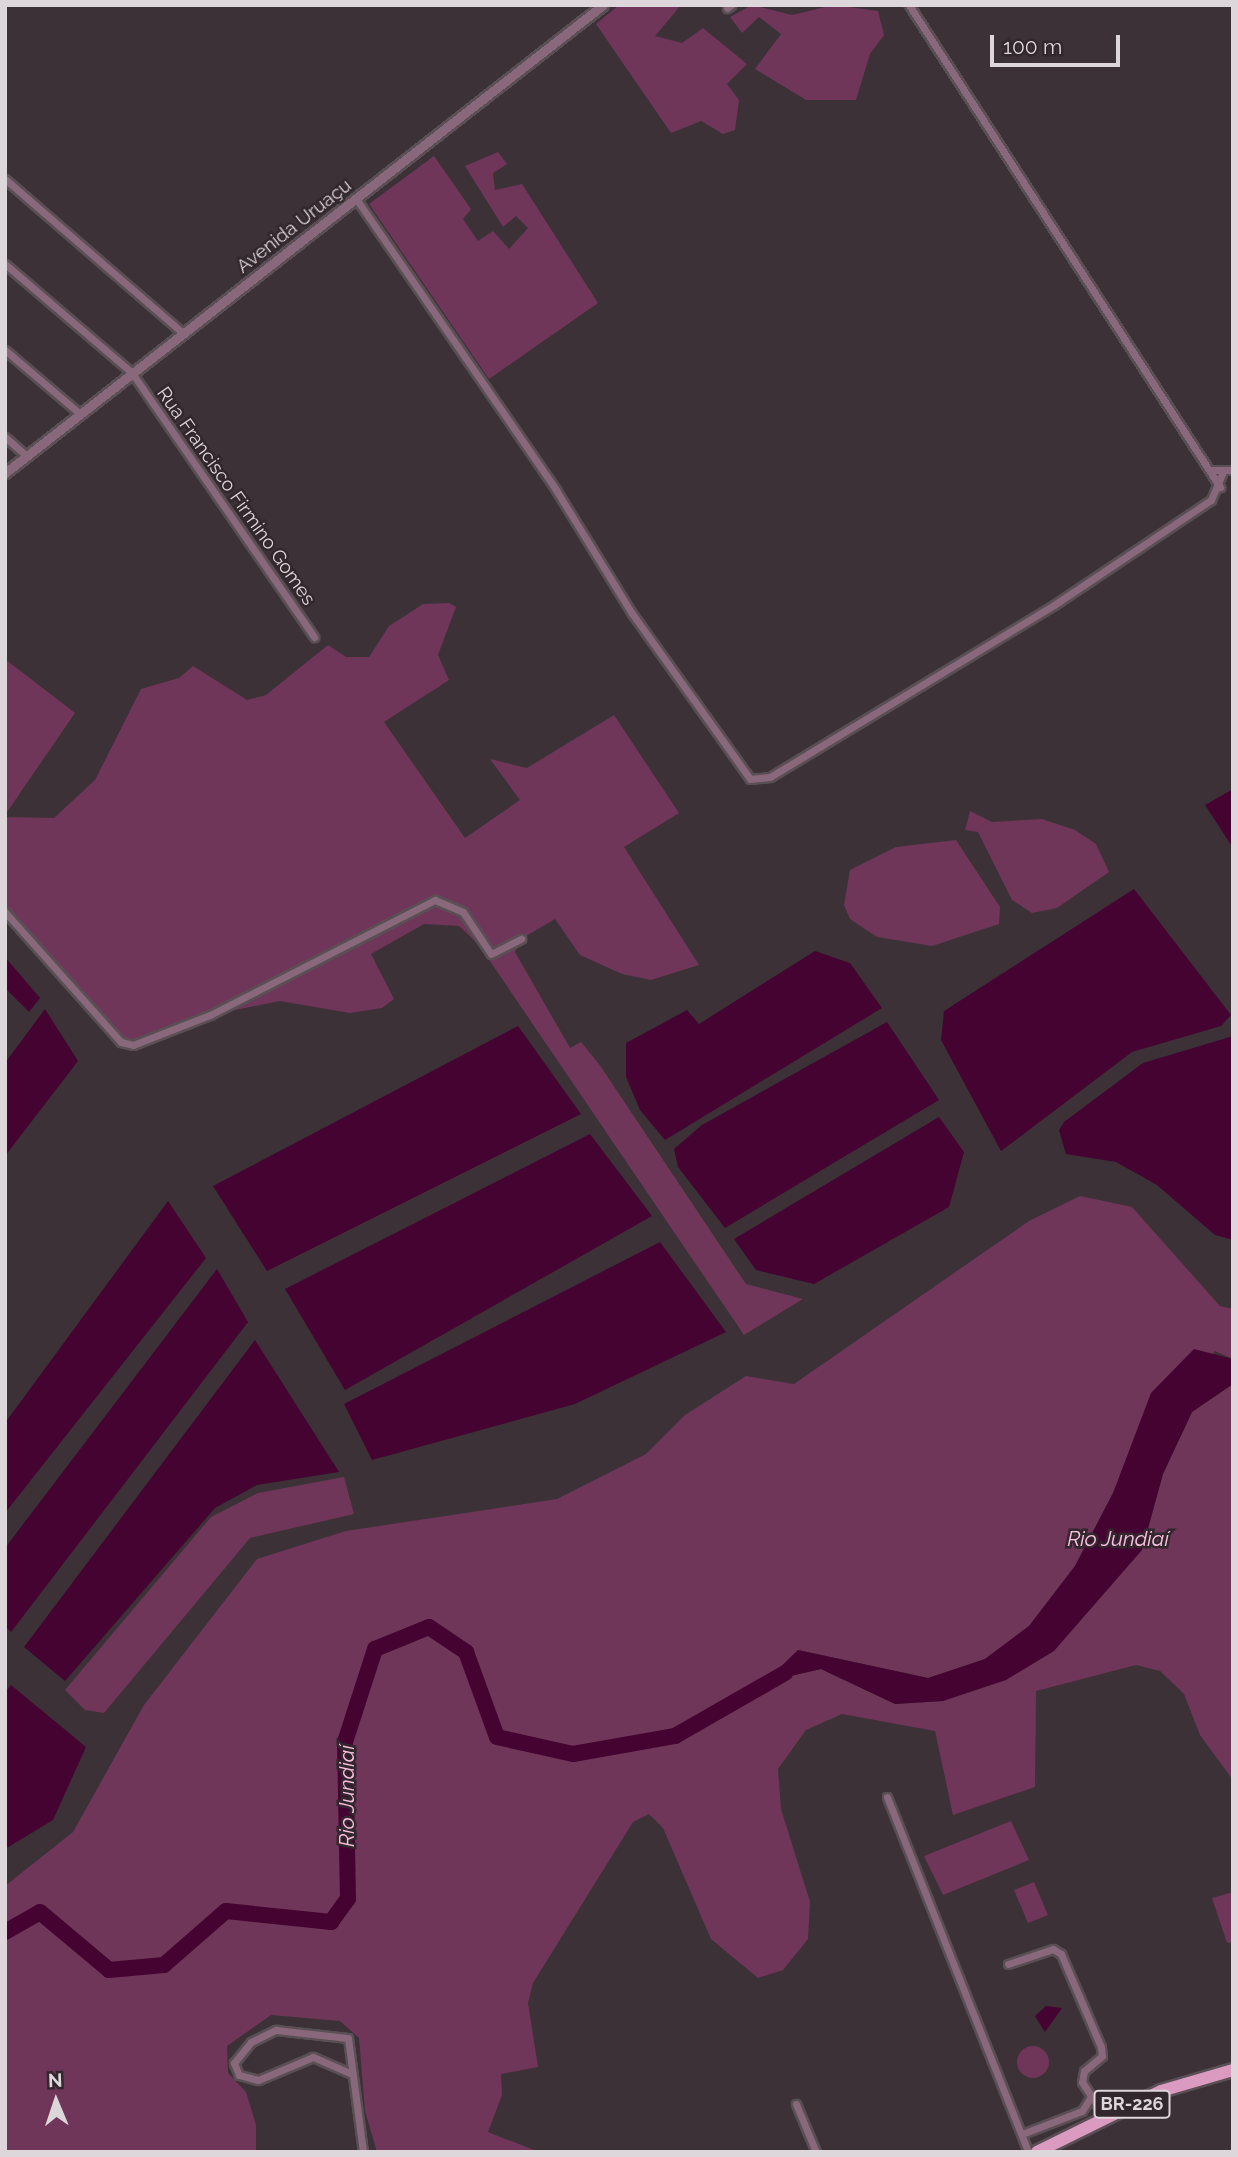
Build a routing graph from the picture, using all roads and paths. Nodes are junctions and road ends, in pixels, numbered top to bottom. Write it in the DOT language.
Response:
graph roads {
  1 [pos="603,5"];
  2 [pos="909,5"];
  3 [pos="5,179"];
  4 [pos="357,200"];
  5 [pos="5,264"];
  6 [pos="183,333"];
  7 [pos="5,350"];
  8 [pos="132,373"];
  9 [pos="79,413"];
  10 [pos="5,438"];
  11 [pos="27,456"];
  12 [pos="1210,470"];
  13 [pos="1233,470"];
  14 [pos="1223,472"];
  15 [pos="5,473"];
  16 [pos="1220,487"];
  17 [pos="314,637"];
  18 [pos="5,912"];
  19 [pos="521,939"];
  20 [pos="887,1797"];
  21 [pos="1008,1964"];
  22 [pos="1233,2070"];
  23 [pos="352,2074"];
  24 [pos="1090,2098"];
  25 [pos="796,2104"];
  26 [pos="1105,2118"];
  27 [pos="1022,2134"];
  28 [pos="363,2152"];
  29 [pos="816,2152"];
  30 [pos="1028,2152"];
  31 [pos="1037,2152"];
  1 -- 4 [label="street, Avenida Uruaçu"];
  2 -- 12 [label="street"];
  3 -- 6 [label="street"];
  4 -- 6 [label="street, Avenida Uruaçu"];
  4 -- 16 [label="street"];
  5 -- 8 [label="street, Rua Francisco Firmino Gomes"];
  6 -- 8 [label="street, Avenida Uruaçu"];
  7 -- 9 [label="street"];
  8 -- 9 [label="street, Avenida Uruaçu"];
  8 -- 17 [label="street, Rua Francisco Firmino Gomes"];
  9 -- 11 [label="street, Avenida Uruaçu"];
  10 -- 11 [label="street"];
  11 -- 15 [label="street, Avenida Uruaçu"];
  12 -- 14 [label="street"];
  12 -- 16 [label="street"];
  13 -- 14 [label="street"];
  14 -- 16 [label="street"];
  18 -- 19 [label="street"];
  20 -- 27 [label="street"];
  21 -- 24 [label="street"];
  22 -- 26 [label="main road, BR-226"];
  23 -- 23 [label="street"];
  23 -- 28 [label="street"];
  24 -- 26 [label="street"];
  24 -- 27 [label="street"];
  25 -- 29 [label="street"];
  26 -- 31 [label="main road, BR-226"];
  27 -- 30 [label="street"];
}
